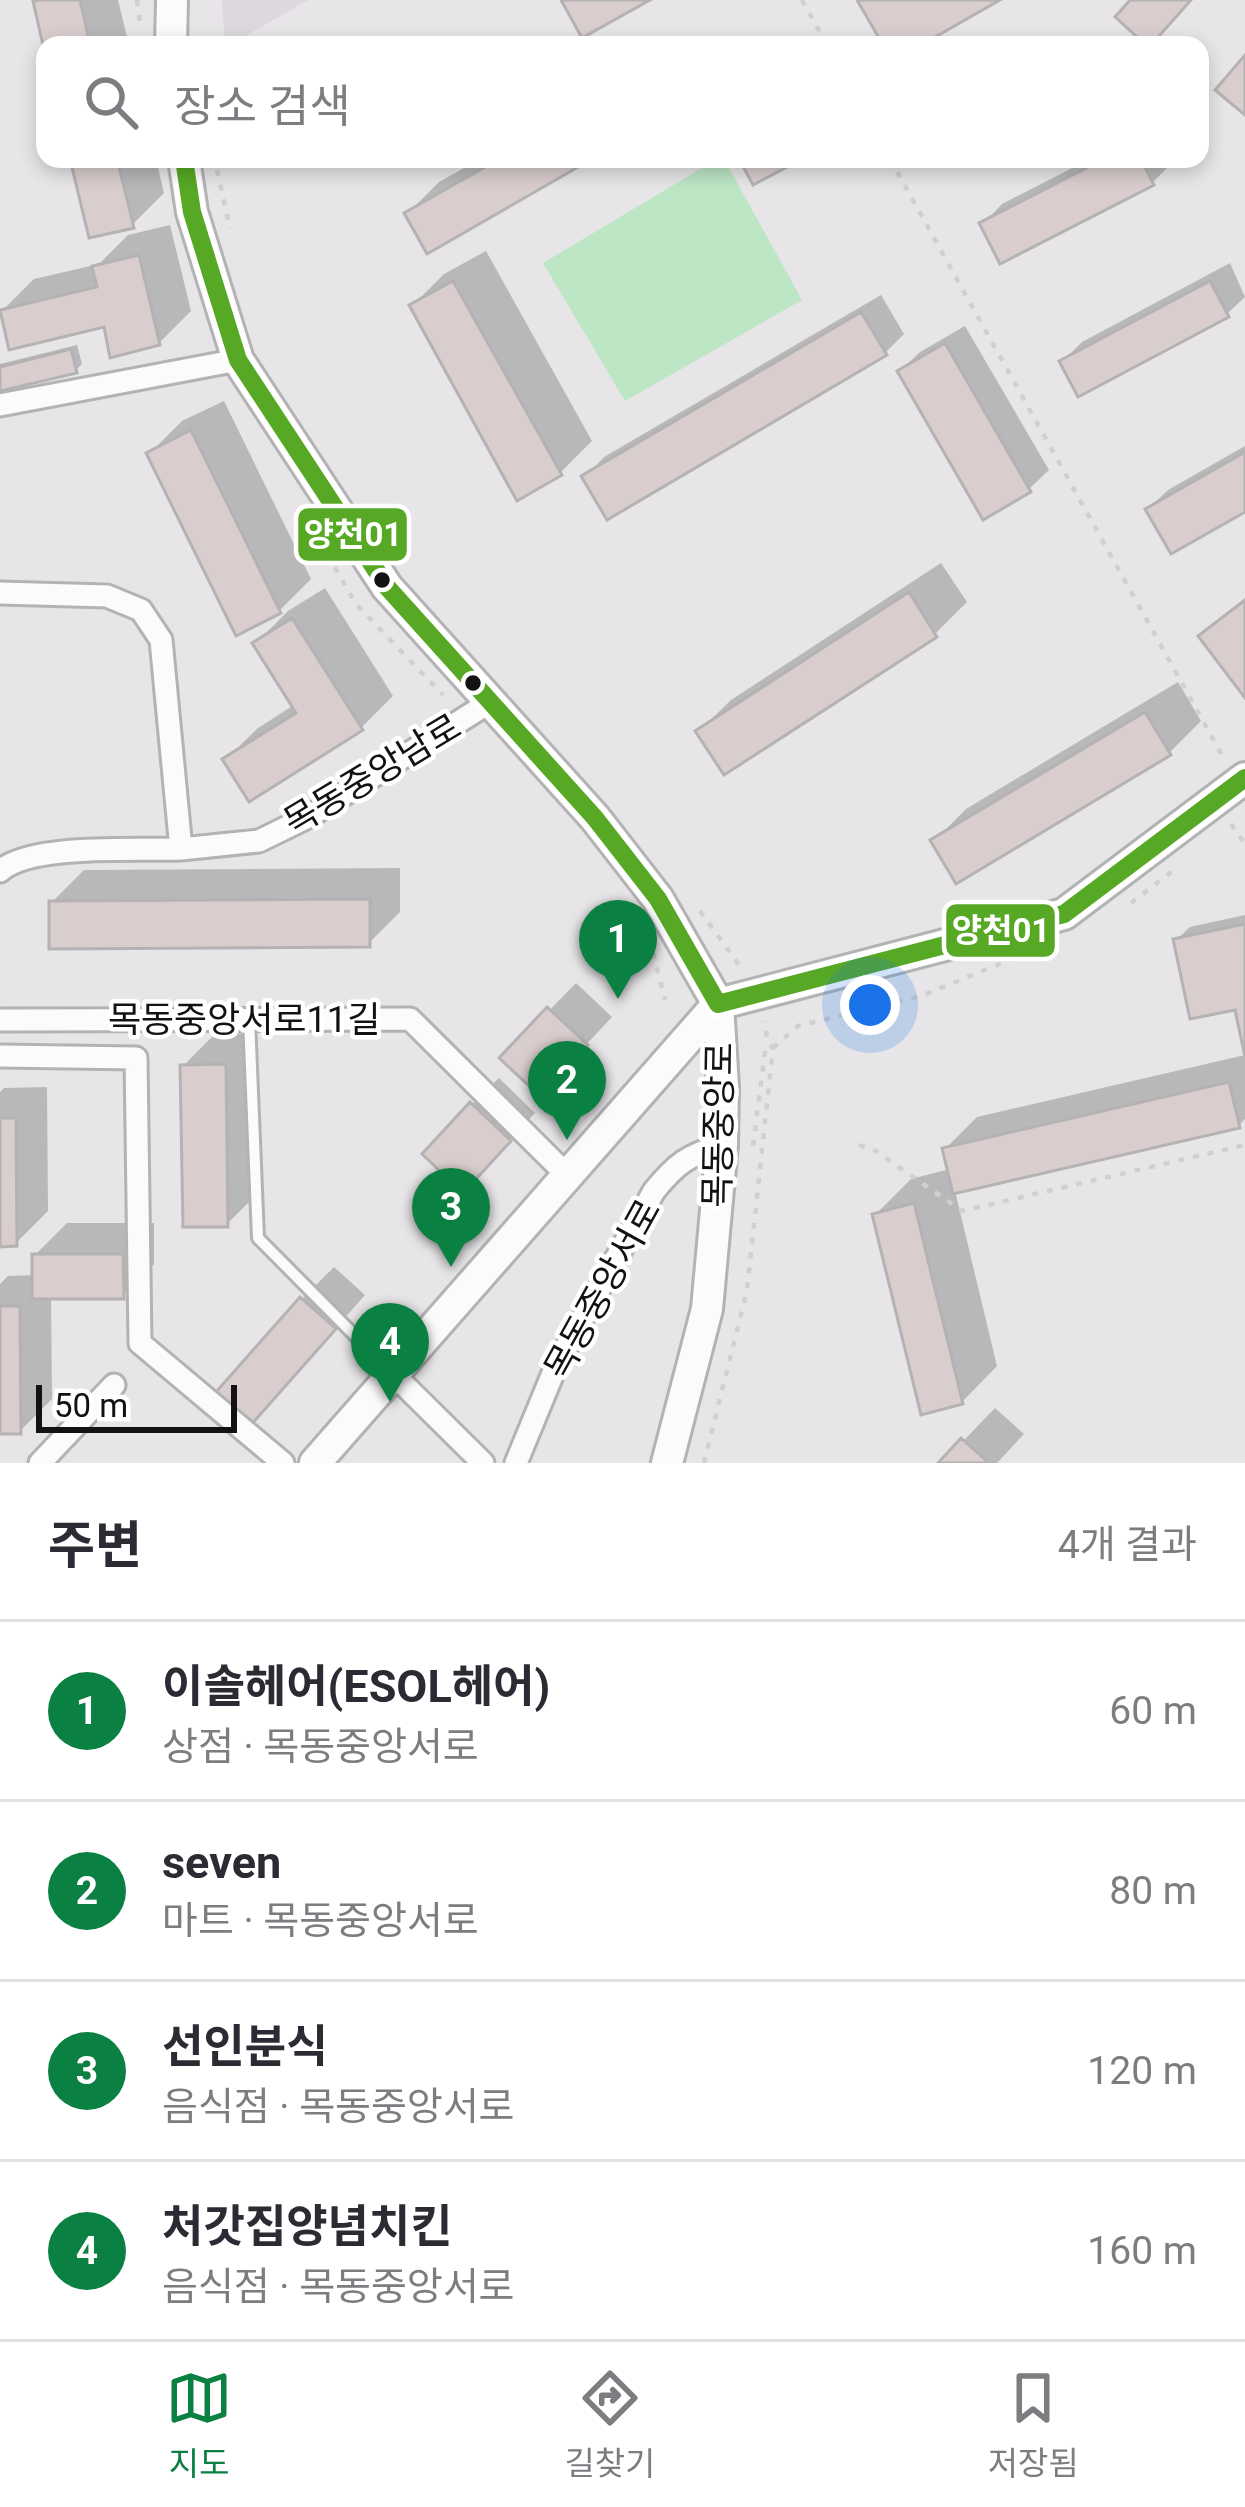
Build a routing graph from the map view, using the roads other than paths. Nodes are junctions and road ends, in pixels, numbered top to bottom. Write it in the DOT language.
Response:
graph roads {
  1 [pos="172,0"];
  2 [pos="172,36"];
  3 [pos="186,168"];
  4 [pos="238,360"];
  5 [pos="0,404"];
  6 [pos="0,593"];
  7 [pos="490,702"];
  8 [pos="1242,781"];
  9 [pos="181,850"];
  10 [pos="0,872"];
  11 [pos="718,1004"];
  12 [pos="248,1019"];
  13 [pos="0,1020"];
  14 [pos="0,1055"];
  15 [pos="722,1145"];
  16 [pos="567,1175"];
  17 [pos="393,1374"];
  18 [pos="114,1385"];
  19 [pos="40,1463"];
  20 [pos="284,1463"];
  21 [pos="315,1463"];
  22 [pos="483,1463"];
  23 [pos="516,1463"];
  24 [pos="667,1463"];
  1 -- 2 [label="main road"];
  3 -- 4 [label="main road, 목동중앙로"];
  4 -- 5 [label="street"];
  4 -- 7 [label="main road, 목동중앙로"];
  6 -- 9 [label="street"];
  7 -- 9 [label="street, 목동중앙남로"];
  7 -- 11 [label="main road, 목동중앙로"];
  8 -- 11 [label="main road"];
  9 -- 10 [label="street, 목동중앙남로"];
  11 -- 15 [label="main road, 목동중앙로"];
  11 -- 16 [label="main road"];
  12 -- 13 [label="street, 목동중앙서로11길"];
  12 -- 16 [label="street, 목동중앙서로11길"];
  12 -- 17 [label="lane"];
  14 -- 20 [label="street"];
  15 -- 23 [label="street, 목동중앙서로"];
  15 -- 24 [label="main road, 목동중앙로"];
  16 -- 17 [label="main road"];
  17 -- 21 [label="main road"];
  17 -- 22 [label="street"];
  18 -- 19 [label="street"];
}
